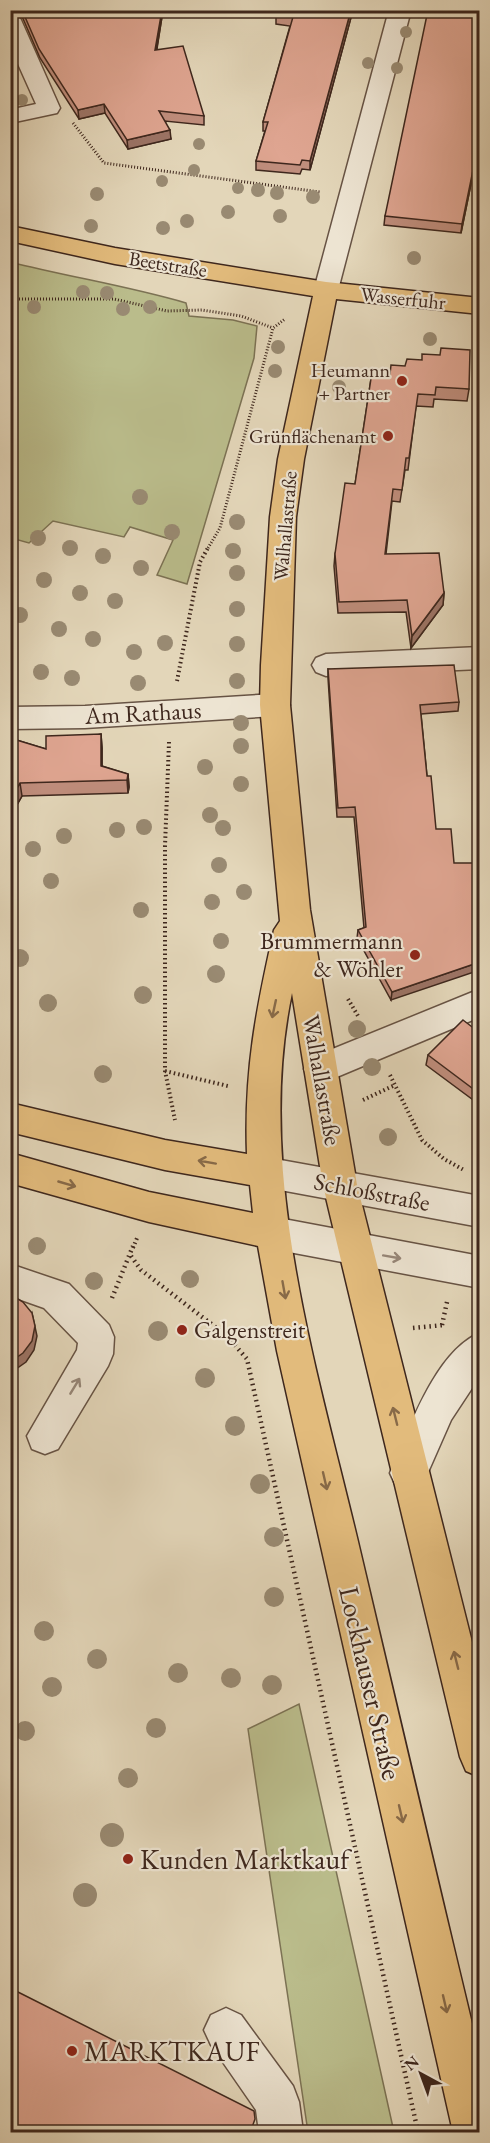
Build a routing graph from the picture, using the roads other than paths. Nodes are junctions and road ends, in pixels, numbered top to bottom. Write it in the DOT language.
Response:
graph roads {
  1 [pos="400,10"];
  2 [pos="10,20"];
  3 [pos="10,83"];
  4 [pos="40,83"];
  5 [pos="10,112"];
  6 [pos="10,233"];
  7 [pos="326,290"];
  8 [pos="480,306"];
  9 [pos="480,658"];
  10 [pos="326,665"];
  11 [pos="275,705"];
  12 [pos="10,718"];
  13 [pos="294,910"];
  14 [pos="480,1002"];
  15 [pos="320,1069"];
  16 [pos="10,1117"];
  17 [pos="10,1168"];
  18 [pos="264,1172"];
  19 [pos="340,1185"];
  20 [pos="471,1211"];
  21 [pos="273,1233"];
  22 [pos="355,1250"];
  23 [pos="467,1270"];
  24 [pos="10,1280"];
  25 [pos="480,1350"];
  26 [pos="45,1436"];
  27 [pos="409,1473"];
  28 [pos="480,1757"];
  29 [pos="226,2030"];
  30 [pos="281,2133"];
  31 [pos="475,2133"];
  1 -- 7 [label="street, Walhallastraße"];
  2 -- 4 [label="street"];
  3 -- 4 [label="street"];
  4 -- 5 [label="street"];
  6 -- 7 [label="main road, Beetstraße"];
  7 -- 8 [label="main road, Wasserfuhr"];
  7 -- 11 [label="main road, Walhallastraße"];
  9 -- 10 [label="street"];
  11 -- 12 [label="street, Am Rathaus"];
  11 -- 13 [label="main road, Walhallastraße"];
  13 -- 15 [label="main road, Walhallastraße"];
  13 -- 18 [label="main road, Walhallastraße, one-way"];
  14 -- 15 [label="street"];
  15 -- 19 [label="main road, Walhallastraße"];
  18 -- 16 [label="main road, one-way"];
  17 -- 21 [label="main road, one-way"];
  18 -- 19 [label="street, Schloßstraße"];
  18 -- 21 [label="main road, Walhallastraße"];
  19 -- 20 [label="street, Schloßstraße"];
  19 -- 22 [label="main road, Walhallastraße"];
  21 -- 22 [label="street"];
  21 -- 31 [label="main road, Lockhauser Straße, one-way"];
  22 -- 23 [label="street, one-way"];
  27 -- 22 [label="main road, one-way"];
  26 -- 24 [label="street, one-way"];
  25 -- 27 [label="street"];
  28 -- 27 [label="main road, one-way"];
  29 -- 30 [label="street"];
}
